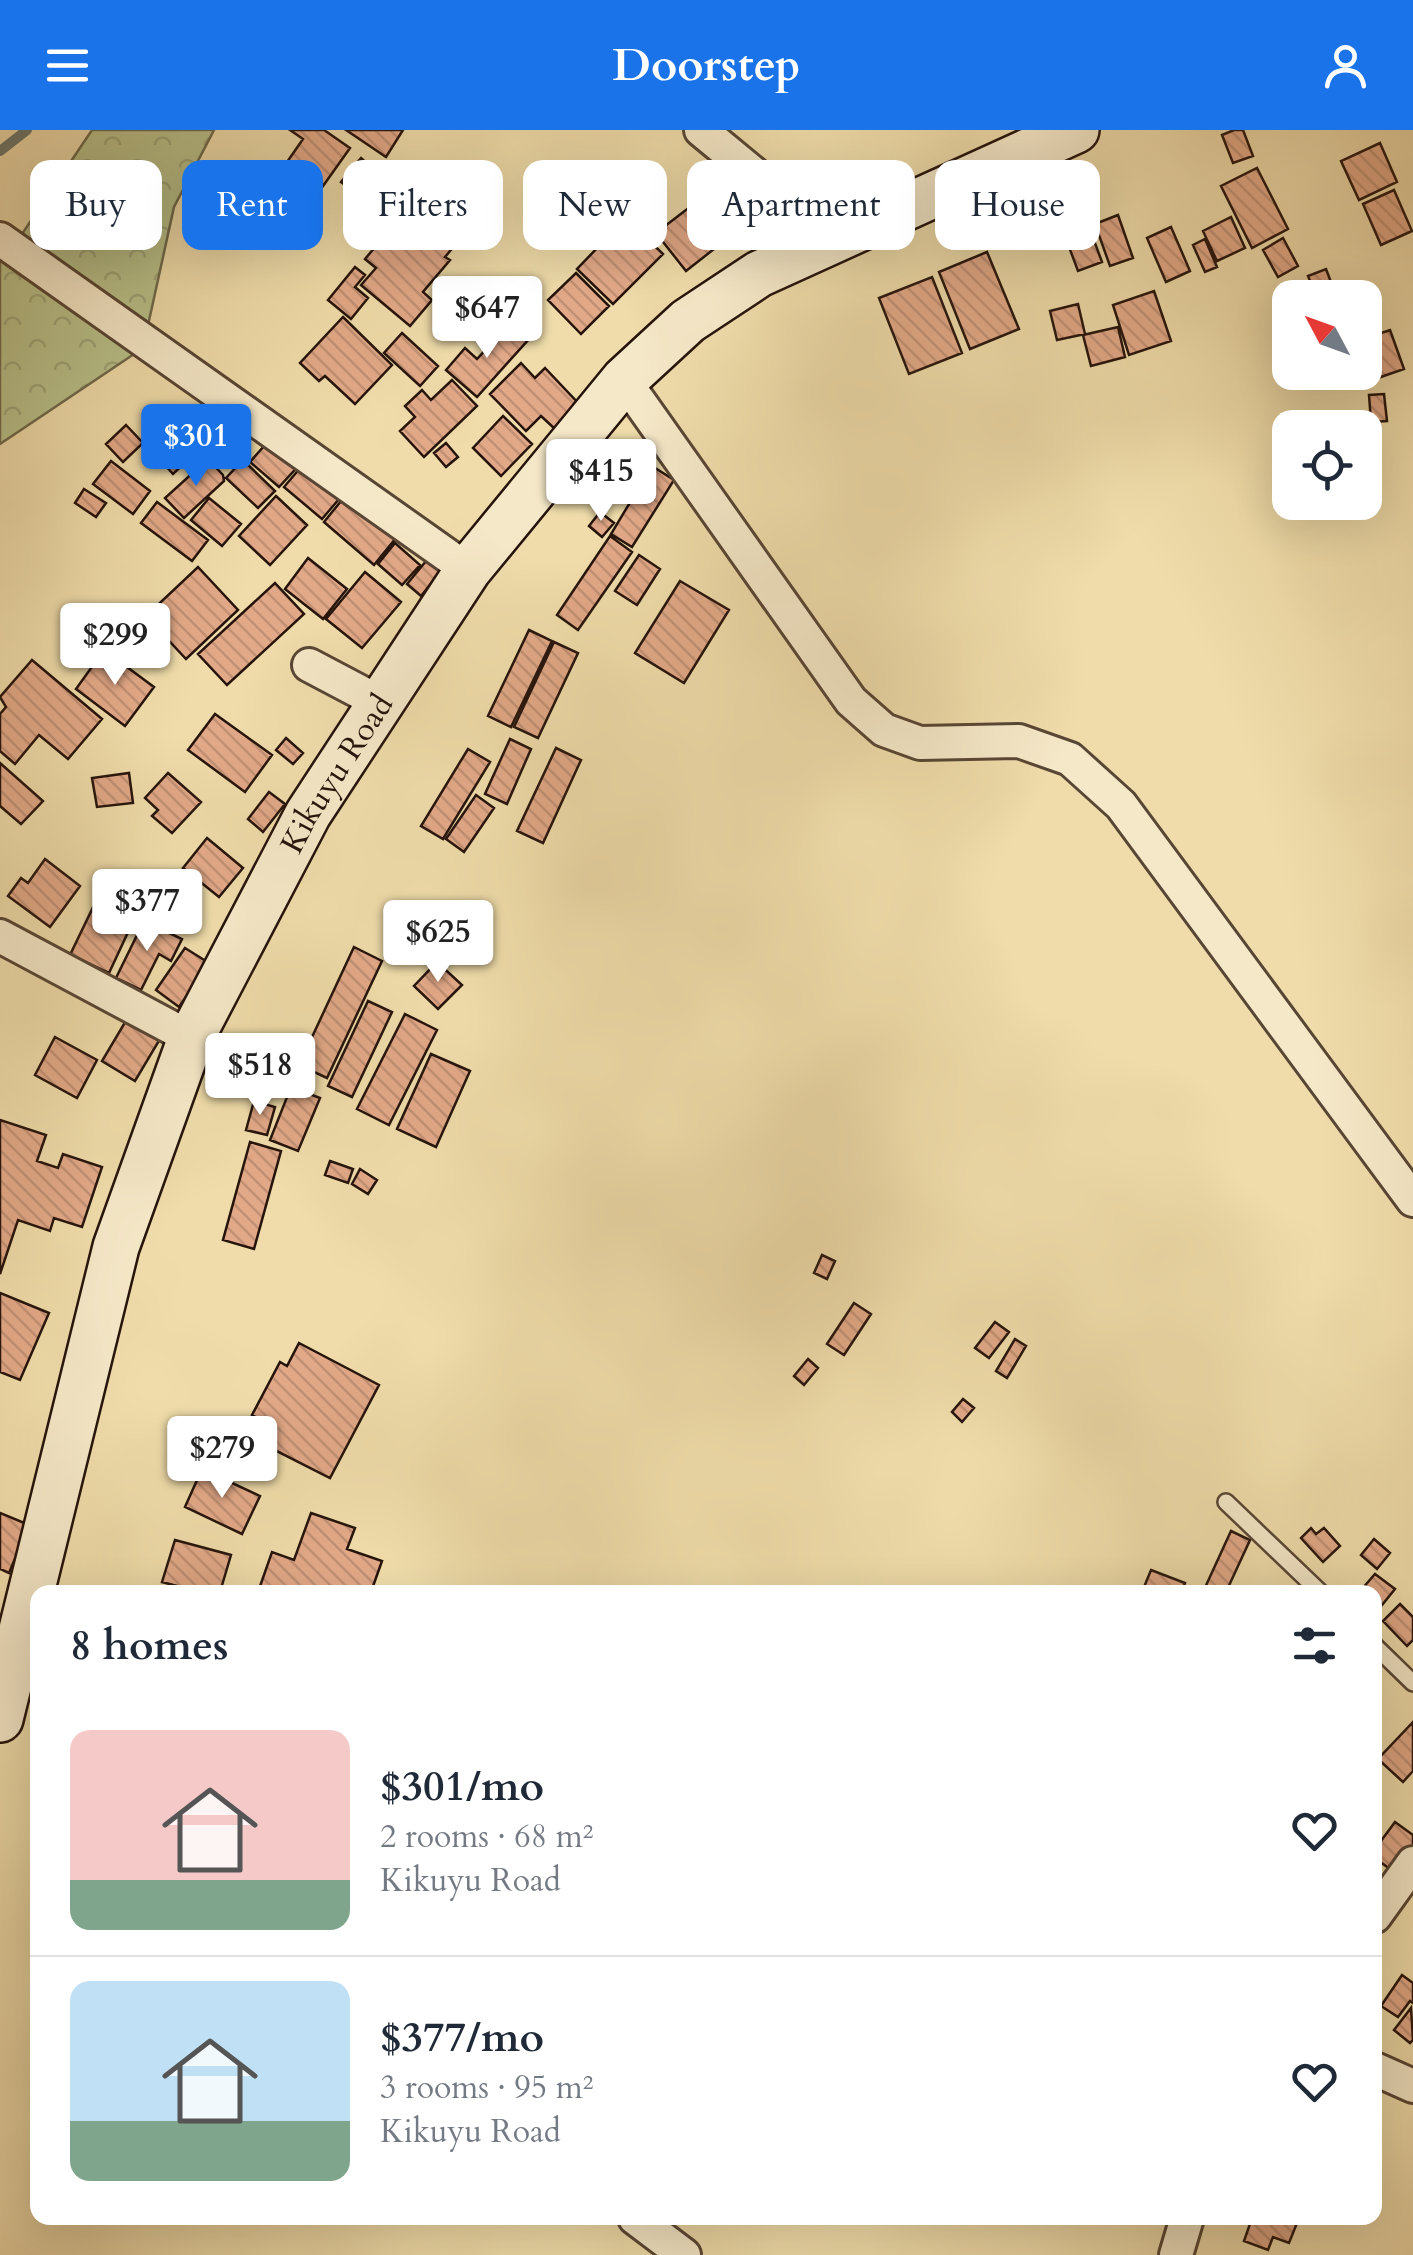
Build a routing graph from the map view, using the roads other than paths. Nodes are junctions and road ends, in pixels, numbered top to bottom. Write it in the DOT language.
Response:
graph roads {
  1 [pos="701,130"];
  2 [pos="1076,130"];
  3 [pos="737,160"];
  4 [pos="915,203"];
  5 [pos="0,238"];
  6 [pos="812,250"];
  7 [pos="624,380"];
  8 [pos="468,570"];
  9 [pos="309,665"];
  10 [pos="380,702"];
  11 [pos="0,936"];
  12 [pos="191,1038"];
  13 [pos="1413,1200"];
  14 [pos="1226,1502"];
  15 [pos="33,1585"];
  16 [pos="1313,1585"];
  17 [pos="30,1598"];
  18 [pos="1382,1653"];
  19 [pos="1413,1682"];
  20 [pos="0,1720"];
  21 [pos="1413,1863"];
  22 [pos="1382,1906"];
  23 [pos="1382,2071"];
  24 [pos="1413,2086"];
  25 [pos="644,2225"];
  26 [pos="1186,2225"];
  27 [pos="684,2255"];
  28 [pos="1176,2255"];
  1 -- 3 [label="street"];
  2 -- 4 [label="main road, Kikuyu Road"];
  5 -- 8 [label="street"];
  6 -- 7 [label="main road, Kikuyu Road"];
  7 -- 8 [label="main road, Kikuyu Road"];
  7 -- 13 [label="street"];
  8 -- 10 [label="main road, Kikuyu Road"];
  9 -- 10 [label="street"];
  10 -- 12 [label="main road, Kikuyu Road"];
  11 -- 12 [label="street"];
  12 -- 15 [label="main road, Kikuyu Road"];
  14 -- 16 [label="lane"];
  17 -- 20 [label="main road, Kikuyu Road"];
  18 -- 19 [label="lane"];
  21 -- 22 [label="street"];
  23 -- 24 [label="street"];
  25 -- 27 [label="street"];
  26 -- 28 [label="street"];
}
